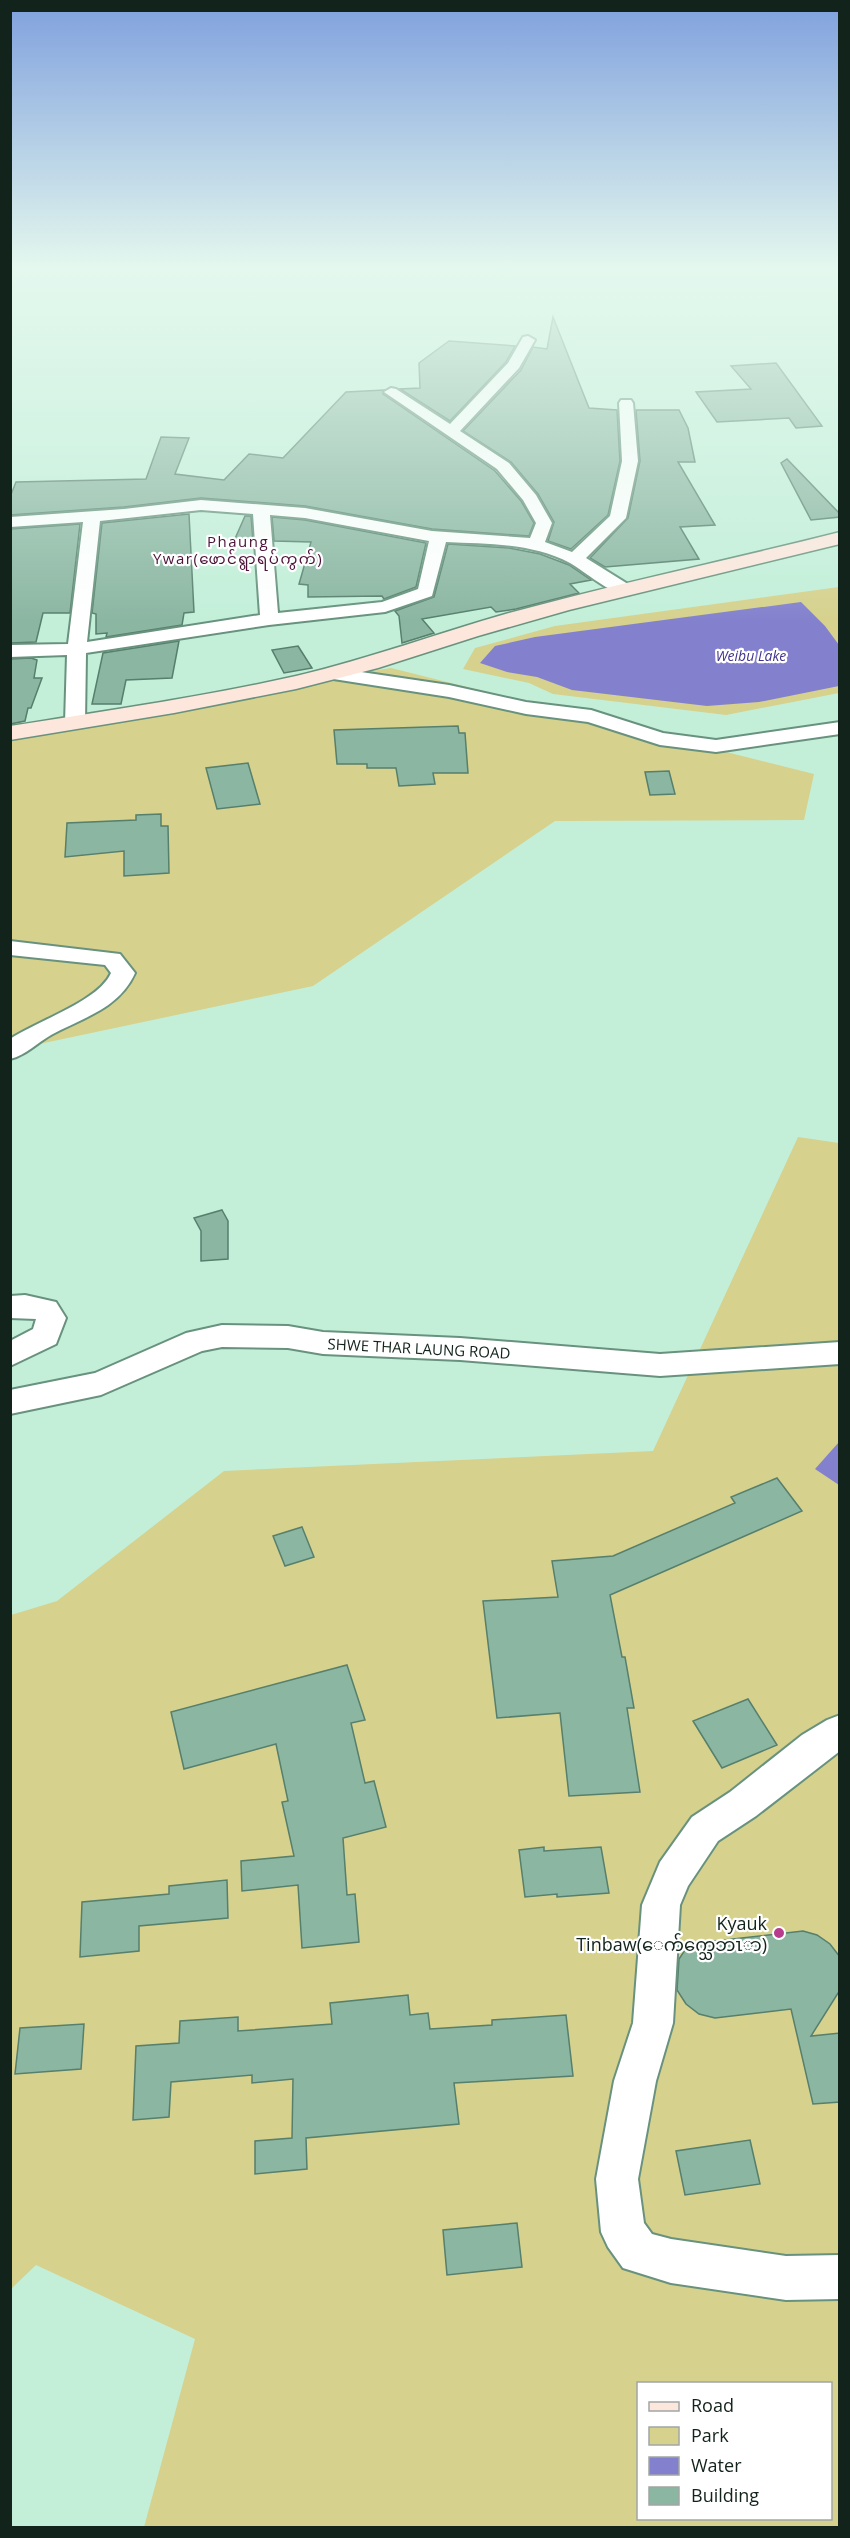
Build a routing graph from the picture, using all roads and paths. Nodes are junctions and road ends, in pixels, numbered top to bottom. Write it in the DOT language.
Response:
graph roads {
  1 [pos="496,384"];
  2 [pos="391,392"];
  3 [pos="626,403"];
  4 [pos="451,432"];
  5 [pos="261,509"];
  6 [pos="92,516"];
  7 [pos="10,522"];
  8 [pos="439,536"];
  9 [pos="840,538"];
  10 [pos="536,544"];
  11 [pos="575,559"];
  12 [pos="625,590"];
  13 [pos="269,619"];
  14 [pos="75,649"];
  15 [pos="10,651"];
  16 [pos="334,674"];
  17 [pos="75,723"];
  18 [pos="840,728"];
  19 [pos="10,733"];
  20 [pos="10,948"];
  21 [pos="10,1051"];
  22 [pos="10,1307"];
  23 [pos="840,1353"];
  24 [pos="10,1355"];
  25 [pos="10,1402"];
  26 [pos="840,1731"];
  27 [pos="840,2277"];
  1 -- 4 [label="street"];
  2 -- 4 [label="street"];
  3 -- 11 [label="street"];
  4 -- 10 [label="street"];
  5 -- 6 [label="street"];
  5 -- 8 [label="street"];
  5 -- 13 [label="street"];
  6 -- 7 [label="street"];
  6 -- 14 [label="street"];
  8 -- 10 [label="street"];
  8 -- 13 [label="street"];
  9 -- 12 [label="main road"];
  10 -- 11 [label="street"];
  11 -- 12 [label="street"];
  12 -- 16 [label="main road"];
  13 -- 14 [label="street"];
  14 -- 15 [label="street"];
  14 -- 17 [label="street"];
  16 -- 17 [label="main road"];
  16 -- 18 [label="street"];
  17 -- 19 [label="main road"];
  20 -- 21 [label="street"];
  22 -- 24 [label="street"];
  23 -- 25 [label="street, SHWE THAR LAUNG ROAD"];
  26 -- 27 [label="street"];
}
